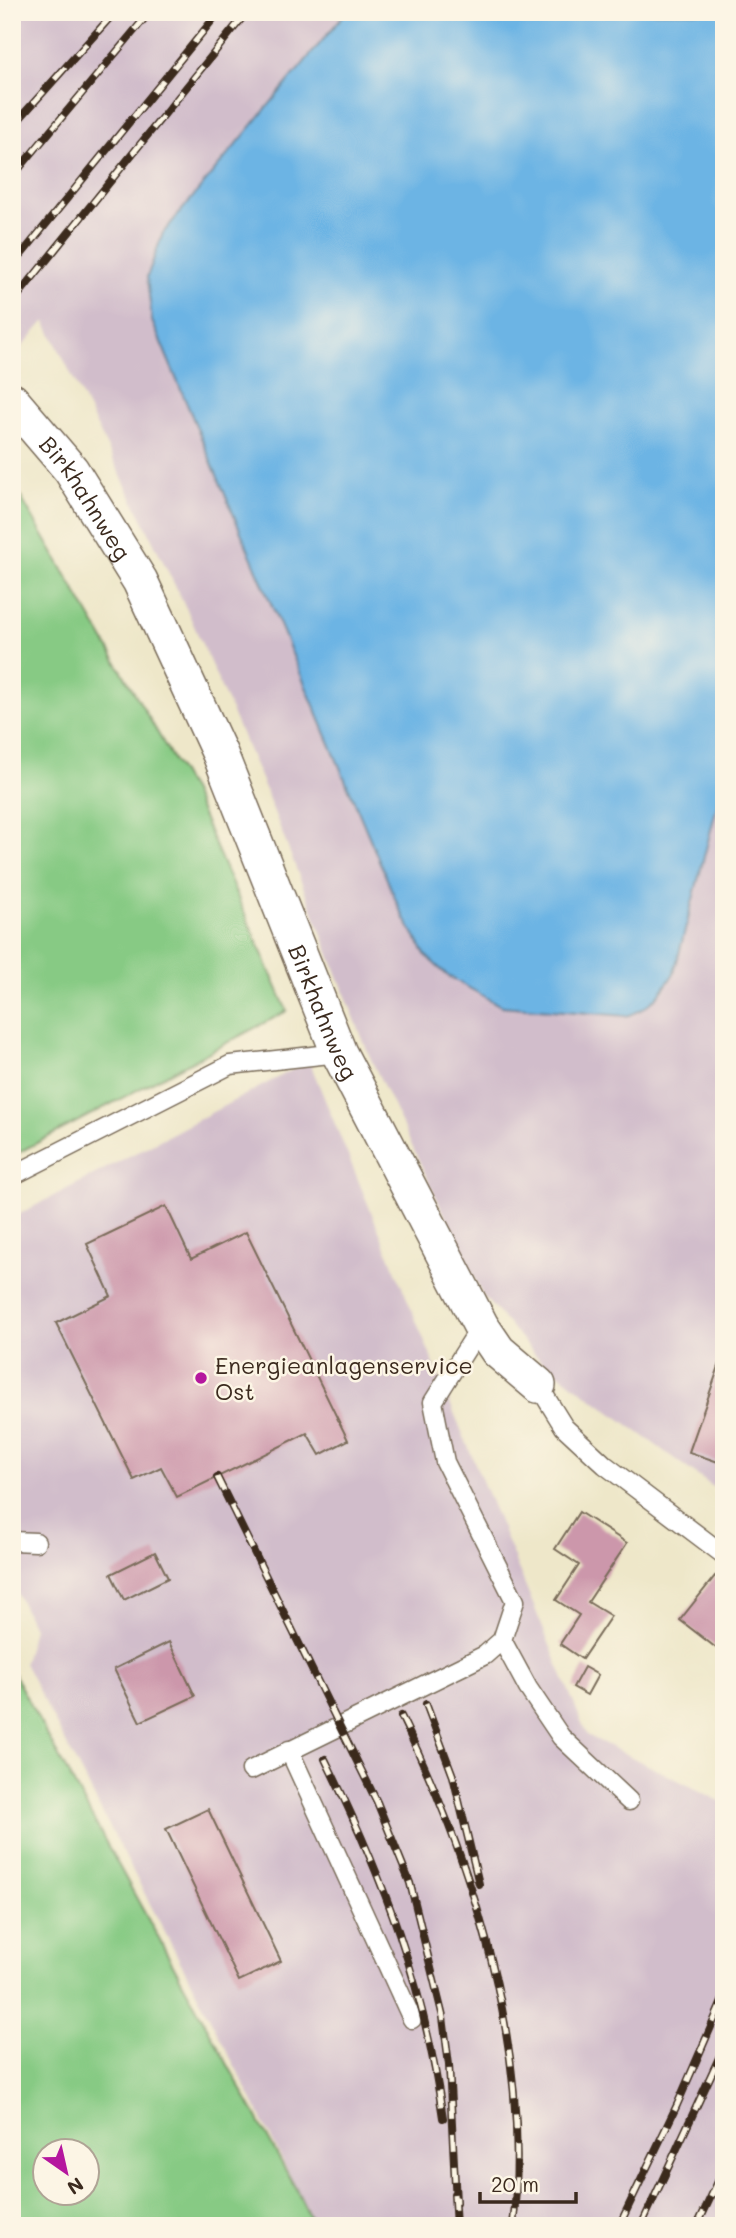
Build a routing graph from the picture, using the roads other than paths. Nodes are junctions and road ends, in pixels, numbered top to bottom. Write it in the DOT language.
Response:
graph roads {
  1 [pos="12,401"];
  2 [pos="339,1053"];
  3 [pos="12,1176"];
  4 [pos="481,1326"];
  5 [pos="538,1385"];
  6 [pos="12,1541"];
  7 [pos="36,1542"];
  8 [pos="724,1555"];
  9 [pos="502,1640"];
  10 [pos="289,1750"];
  11 [pos="251,1770"];
  12 [pos="629,1801"];
  13 [pos="412,2019"];
  1 -- 2 [label="street, Birkhahnweg"];
  2 -- 3 [label="lane"];
  2 -- 4 [label="street, Birkhahnweg"];
  4 -- 5 [label="street, Birkhahnweg"];
  4 -- 9 [label="lane"];
  5 -- 8 [label="lane, Birkhahnweg"];
  6 -- 7 [label="lane"];
  9 -- 10 [label="lane"];
  9 -- 12 [label="lane"];
  10 -- 11 [label="lane"];
  10 -- 13 [label="lane"];
}
